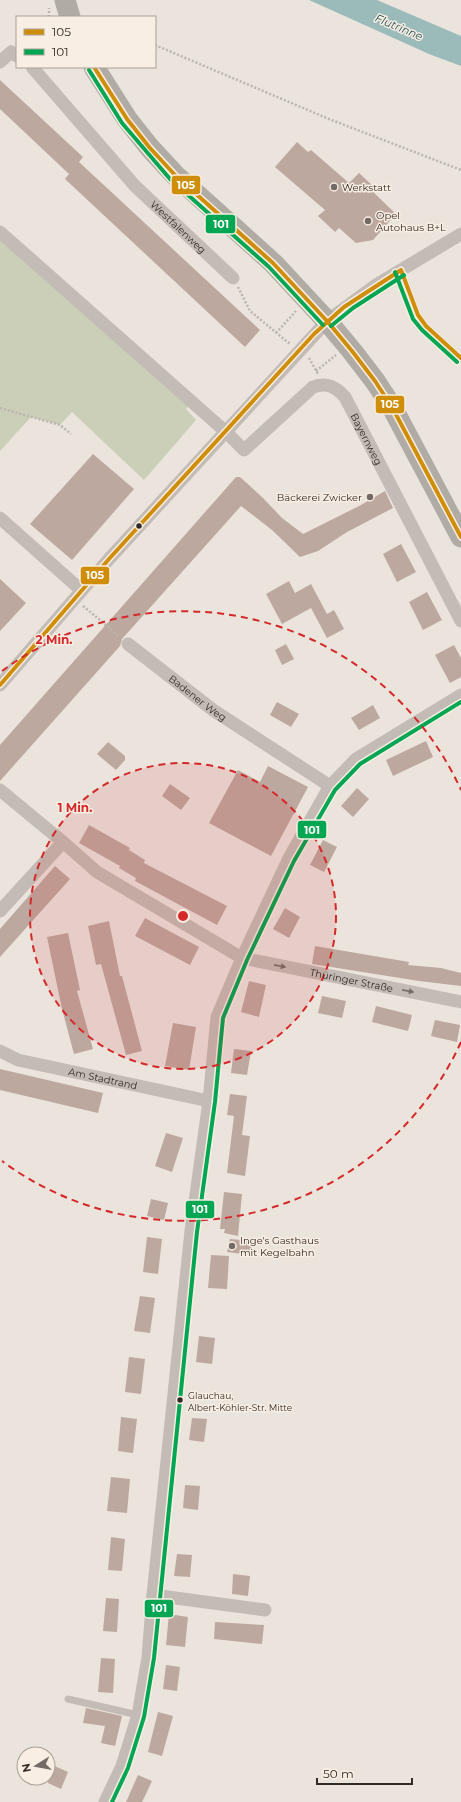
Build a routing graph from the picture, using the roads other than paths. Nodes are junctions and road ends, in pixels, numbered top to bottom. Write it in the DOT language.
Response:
graph roads {
  1 [pos="64,0"];
  2 [pos="70,16"];
  3 [pos="16,55"];
  4 [pos="0,62"];
  5 [pos="33,68"];
  6 [pos="95,68"];
  7 [pos="0,232"];
  8 [pos="461,234"];
  9 [pos="401,270"];
  10 [pos="233,278"];
  11 [pos="327,321"];
  12 [pos="461,358"];
  13 [pos="226,432"];
  14 [pos="0,518"];
  15 [pos="461,537"];
  16 [pos="78,594"];
  17 [pos="461,621"];
  18 [pos="128,644"];
  19 [pos="0,685"];
  20 [pos="461,695"];
  21 [pos="330,786"];
  22 [pos="0,790"];
  23 [pos="63,842"];
  24 [pos="0,911"];
  25 [pos="242,958"];
  26 [pos="461,1002"];
  27 [pos="0,1051"];
  28 [pos="209,1101"];
  29 [pos="153,1595"];
  30 [pos="265,1610"];
  31 [pos="68,1699"];
  32 [pos="138,1716"];
  33 [pos="105,1802"];
  1 -- 2 [label="main road"];
  3 -- 4 [label="street"];
  5 -- 10 [label="street, Westfalenweg"];
  6 -- 11 [label="main road"];
  7 -- 13 [label="street"];
  8 -- 9 [label="street"];
  9 -- 11 [label="street"];
  9 -- 12 [label="lane"];
  11 -- 13 [label="street"];
  11 -- 15 [label="main road"];
  13 -- 16 [label="street"];
  13 -- 17 [label="street, Bayernweg"];
  14 -- 16 [label="street"];
  16 -- 19 [label="street"];
  18 -- 21 [label="street, Badener Weg"];
  20 -- 21 [label="street"];
  21 -- 25 [label="street"];
  22 -- 23 [label="street"];
  23 -- 24 [label="street"];
  23 -- 25 [label="street"];
  25 -- 26 [label="street, Thüringer Straße, one-way"];
  25 -- 28 [label="street"];
  27 -- 28 [label="street, Am Stadtrand"];
  28 -- 29 [label="street"];
  29 -- 30 [label="street"];
  29 -- 32 [label="street"];
  31 -- 32 [label="lane"];
  32 -- 33 [label="street"];
}
